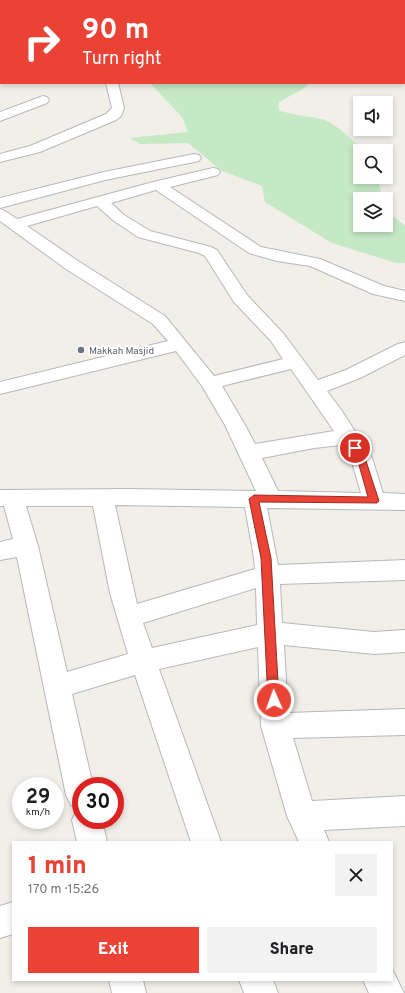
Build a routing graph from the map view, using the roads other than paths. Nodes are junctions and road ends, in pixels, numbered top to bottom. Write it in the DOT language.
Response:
graph roads {
  1 [pos="112,84"];
  2 [pos="43,100"];
  3 [pos="0,117"];
  4 [pos="0,158"];
  5 [pos="194,158"];
  6 [pos="213,172"];
  7 [pos="158,185"];
  8 [pos="100,201"];
  9 [pos="0,202"];
  10 [pos="0,214"];
  11 [pos="15,224"];
  12 [pos="405,296"];
  13 [pos="180,344"];
  14 [pos="405,348"];
  15 [pos="295,362"];
  16 [pos="210,383"];
  17 [pos="0,388"];
  18 [pos="315,388"];
  19 [pos="348,437"];
  20 [pos="249,453"];
  21 [pos="102,497"];
  22 [pos="6,498"];
  23 [pos="262,499"];
  24 [pos="374,501"];
  25 [pos="405,502"];
  26 [pos="26,546"];
  27 [pos="0,550"];
  28 [pos="405,570"];
  29 [pos="267,575"];
  30 [pos="129,616"];
  31 [pos="270,633"];
  32 [pos="405,642"];
  33 [pos="143,661"];
  34 [pos="57,687"];
  35 [pos="405,722"];
  36 [pos="275,726"];
  37 [pos="77,777"];
  38 [pos="405,811"];
  39 [pos="302,816"];
  40 [pos="89,829"];
  41 [pos="92,841"];
  42 [pos="206,841"];
  43 [pos="314,841"];
  44 [pos="12,918"];
  45 [pos="0,922"];
  46 [pos="126,981"];
  47 [pos="256,981"];
  48 [pos="381,981"];
  49 [pos="129,993"];
  50 [pos="261,993"];
  51 [pos="387,993"];
  1 -- 4 [label="street"];
  2 -- 3 [label="street"];
  5 -- 9 [label="street"];
  6 -- 7 [label="street"];
  7 -- 8 [label="street"];
  7 -- 12 [label="street"];
  8 -- 11 [label="street"];
  8 -- 15 [label="street"];
  10 -- 11 [label="street"];
  11 -- 13 [label="street"];
  13 -- 16 [label="street"];
  13 -- 17 [label="street"];
  14 -- 18 [label="street"];
  15 -- 16 [label="street"];
  15 -- 18 [label="street"];
  16 -- 20 [label="street"];
  18 -- 19 [label="street"];
  19 -- 20 [label="street"];
  19 -- 24 [label="street"];
  20 -- 23 [label="street"];
  21 -- 22 [label="street"];
  21 -- 23 [label="street"];
  21 -- 30 [label="street"];
  22 -- 26 [label="street"];
  23 -- 24 [label="street"];
  23 -- 29 [label="street"];
  24 -- 25 [label="street"];
  26 -- 27 [label="street"];
  26 -- 34 [label="street"];
  28 -- 29 [label="street"];
  29 -- 30 [label="street"];
  29 -- 31 [label="street"];
  30 -- 33 [label="street"];
  31 -- 32 [label="street"];
  31 -- 33 [label="street"];
  31 -- 36 [label="street"];
  33 -- 34 [label="street"];
  33 -- 42 [label="street"];
  34 -- 37 [label="street"];
  35 -- 36 [label="street"];
  36 -- 39 [label="street"];
  38 -- 39 [label="street"];
  39 -- 43 [label="street"];
  40 -- 41 [label="street"];
  44 -- 45 [label="street"];
  46 -- 49 [label="street"];
  47 -- 50 [label="street"];
  48 -- 51 [label="street"];
}
